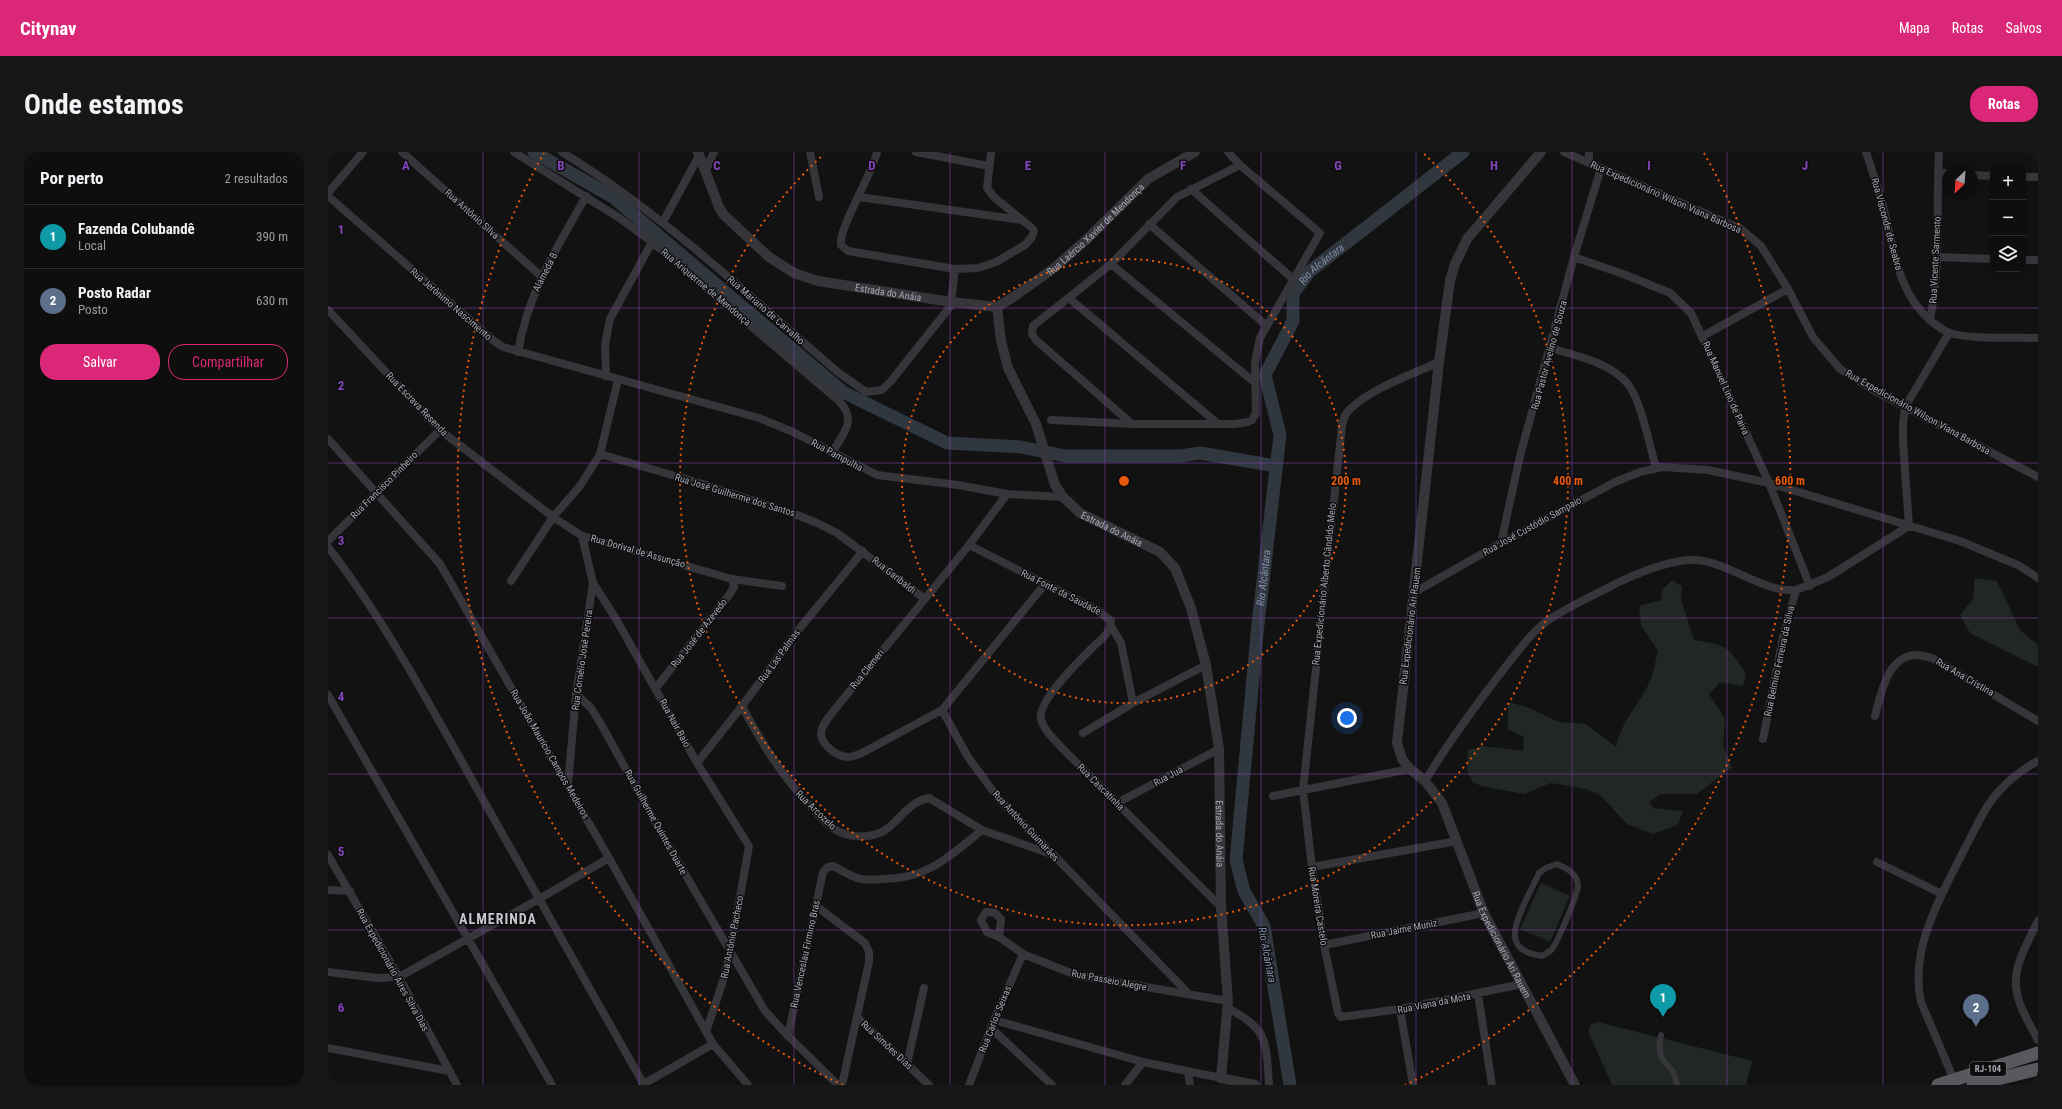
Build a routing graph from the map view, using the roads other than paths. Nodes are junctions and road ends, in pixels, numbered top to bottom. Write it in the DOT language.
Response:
graph roads {
  1 [pos="363,152"];
  2 [pos="402,152"];
  3 [pos="514,152"];
  4 [pos="562,152"];
  5 [pos="714,152"];
  6 [pos="810,152"];
  7 [pos="876,152"];
  8 [pos="916,152"];
  9 [pos="991,152"];
  10 [pos="1228,152"];
  11 [pos="1541,152"];
  12 [pos="1564,152"];
  13 [pos="1589,152"];
  14 [pos="1866,152"];
  15 [pos="1939,152"];
  16 [pos="1187,153"];
  17 [pos="698,154"];
  18 [pos="1589,163"];
  19 [pos="1240,165"];
  20 [pos="989,166"];
  21 [pos="1601,168"];
  22 [pos="705,172"];
  23 [pos="1938,173"];
  24 [pos="1942,173"];
  25 [pos="1978,175"];
  26 [pos="1990,176"];
  27 [pos="2026,177"];
  28 [pos="2038,177"];
  29 [pos="1191,189"];
  30 [pos="328,195"];
  31 [pos="586,196"];
  32 [pos="819,197"];
  33 [pos="859,197"];
  34 [pos="1022,220"];
  35 [pos="663,222"];
  36 [pos="1149,224"];
  37 [pos="652,242"];
  38 [pos="1574,257"];
  39 [pos="1936,257"];
  40 [pos="1990,259"];
  41 [pos="2026,260"];
  42 [pos="2038,260"];
  43 [pos="1111,264"];
  44 [pos="955,269"];
  45 [pos="542,276"];
  46 [pos="1293,278"];
  47 [pos="1788,289"];
  48 [pos="1069,298"];
  49 [pos="952,303"];
  50 [pos="997,306"];
  51 [pos="328,310"];
  52 [pos="1930,320"];
  53 [pos="1267,326"];
  54 [pos="1949,333"];
  55 [pos="1703,336"];
  56 [pos="2038,338"];
  57 [pos="1551,348"];
  58 [pos="518,352"];
  59 [pos="1439,362"];
  60 [pos="606,376"];
  61 [pos="618,380"];
  62 [pos="1254,382"];
  63 [pos="1906,407"];
  64 [pos="1051,420"];
  65 [pos="1217,423"];
  66 [pos="1132,424"];
  67 [pos="440,430"];
  68 [pos="328,439"];
  69 [pos="832,453"];
  70 [pos="600,454"];
  71 [pos="1656,467"];
  72 [pos="2038,477"];
  73 [pos="1769,483"];
  74 [pos="376,492"];
  75 [pos="1007,494"];
  76 [pos="1063,497"];
  77 [pos="553,517"];
  78 [pos="1909,526"];
  79 [pos="582,536"];
  80 [pos="328,541"];
  81 [pos="1501,543"];
  82 [pos="969,545"];
  83 [pos="328,547"];
  84 [pos="863,552"];
  85 [pos="730,578"];
  86 [pos="2038,578"];
  87 [pos="511,581"];
  88 [pos="593,583"];
  89 [pos="1045,584"];
  90 [pos="782,586"];
  91 [pos="1810,586"];
  92 [pos="1796,590"];
  93 [pos="1414,592"];
  94 [pos="925,599"];
  95 [pos="1111,626"];
  96 [pos="1206,665"];
  97 [pos="656,688"];
  98 [pos="576,694"];
  99 [pos="328,695"];
  100 [pos="1133,703"];
  101 [pos="742,706"];
  102 [pos="942,710"];
  103 [pos="1875,716"];
  104 [pos="2038,721"];
  105 [pos="1083,733"];
  106 [pos="1763,739"];
  107 [pos="1219,749"];
  108 [pos="2038,761"];
  109 [pos="697,763"];
  110 [pos="1410,769"];
  111 [pos="1425,781"];
  112 [pos="568,786"];
  113 [pos="1303,790"];
  114 [pos="1273,796"];
  115 [pos="1117,803"];
  116 [pos="982,830"];
  117 [pos="1456,841"];
  118 [pos="1052,854"];
  119 [pos="328,855"];
  120 [pos="609,858"];
  121 [pos="1877,862"];
  122 [pos="746,864"];
  123 [pos="1312,867"];
  124 [pos="328,890"];
  125 [pos="350,891"];
  126 [pos="1942,894"];
  127 [pos="1576,897"];
  128 [pos="539,900"];
  129 [pos="816,906"];
  130 [pos="1221,907"];
  131 [pos="1484,913"];
  132 [pos="2038,922"];
  133 [pos="999,937"];
  134 [pos="468,939"];
  135 [pos="1324,945"];
  136 [pos="730,953"];
  137 [pos="1023,954"];
  138 [pos="328,972"];
  139 [pos="399,977"];
  140 [pos="1522,984"];
  141 [pos="924,988"];
  142 [pos="1189,994"];
  143 [pos="1478,994"];
  144 [pos="1227,1004"];
  145 [pos="1400,1010"];
  146 [pos="1345,1017"];
  147 [pos="857,1018"];
  148 [pos="992,1024"];
  149 [pos="706,1032"];
  150 [pos="1661,1035"];
  151 [pos="788,1036"];
  152 [pos="2038,1040"];
  153 [pos="713,1044"];
  154 [pos="328,1048"];
  155 [pos="2038,1053"];
  156 [pos="1143,1062"];
  157 [pos="908,1064"];
  158 [pos="2038,1069"];
  159 [pos="449,1071"];
  160 [pos="1188,1071"];
  161 [pos="1221,1078"];
  162 [pos="1954,1080"];
  163 [pos="328,1082"];
  164 [pos="330,1085"];
  165 [pos="457,1085"];
  166 [pos="552,1085"];
  167 [pos="643,1085"];
  168 [pos="748,1085"];
  169 [pos="838,1085"];
  170 [pos="842,1085"];
  171 [pos="929,1085"];
  172 [pos="969,1085"];
  173 [pos="1052,1085"];
  174 [pos="1125,1085"];
  175 [pos="1190,1085"];
  176 [pos="1256,1085"];
  177 [pos="1270,1085"];
  178 [pos="1413,1085"];
  179 [pos="1492,1085"];
  180 [pos="1576,1085"];
  181 [pos="1677,1085"];
  182 [pos="1938,1085"];
  183 [pos="1973,1085"];
  1 -- 30 [label="street"];
  2 -- 45 [label="street, Rua Antônio Silva"];
  3 -- 31 [label="street, Rua Ariquerme de Mendonça"];
  4 -- 35 [label="street, Rua Mariano de Carvalho"];
  5 -- 22 [label="street"];
  6 -- 32 [label="street"];
  7 -- 33 [label="street"];
  8 -- 20 [label="street"];
  9 -- 20 [label="street"];
  10 -- 19 [label="street"];
  11 -- 59 [label="street, Rua Expedicionário Ari Rauem"];
  12 -- 18 [label="street, Rua Expedicionário Wilson Viana Barbosa"];
  13 -- 18 [label="street"];
  14 -- 52 [label="street, Rua Visconde de Seabra"];
  15 -- 23 [label="street, Rua Vicente Sarmento"];
  16 -- 50 [label="street, Rua Laércio Xavier de Mendonça"];
  17 -- 22 [label="street, Estrada do Anáia"];
  17 -- 35 [label="street"];
  18 -- 21 [label="street, Rua Expedicionário Wilson Viana Barbosa"];
  19 -- 29 [label="street"];
  19 -- 46 [label="street"];
  20 -- 34 [label="street"];
  21 -- 38 [label="street, Rua Pastor Avelino de Souza"];
  21 -- 47 [label="street, Rua Expedicionário Wilson Viana Barbosa"];
  22 -- 49 [label="street, Estrada do Anáia"];
  23 -- 24 [label="street"];
  23 -- 39 [label="street, Rua Vicente Sarmento"];
  25 -- 26 [label="street"];
  27 -- 28 [label="street"];
  29 -- 36 [label="street"];
  29 -- 46 [label="street"];
  30 -- 58 [label="street, Rua Jerônimo Nascimento"];
  31 -- 37 [label="street, Rua Ariquerme de Mendonça"];
  31 -- 45 [label="street, Alameda B"];
  33 -- 34 [label="street"];
  33 -- 44 [label="street"];
  34 -- 44 [label="street"];
  35 -- 49 [label="street, Rua Mariano de Carvalho"];
  36 -- 43 [label="street"];
  36 -- 53 [label="street"];
  37 -- 60 [label="street"];
  37 -- 69 [label="street, Rua Ariquerme de Mendonça"];
  38 -- 55 [label="street, Rua Manuel Lino de Paiva"];
  38 -- 57 [label="street, Rua Pastor Avelino de Souza"];
  39 -- 40 [label="street"];
  39 -- 52 [label="street, Rua Vicente Sarmento"];
  41 -- 42 [label="street"];
  43 -- 48 [label="street"];
  43 -- 62 [label="street"];
  44 -- 49 [label="street"];
  45 -- 58 [label="street, Alameda B"];
  46 -- 53 [label="street"];
  47 -- 55 [label="street"];
  47 -- 63 [label="street, Rua Expedicionário Wilson Viana Barbosa"];
  48 -- 65 [label="street"];
  48 -- 66 [label="street"];
  49 -- 50 [label="street, Estrada do Anáia"];
  50 -- 76 [label="street, Estrada do Anáia"];
  51 -- 67 [label="street, Rua Escrava Resenda"];
  52 -- 54 [label="street, Rua Visconde de Seabra"];
  53 -- 62 [label="street"];
  54 -- 56 [label="street"];
  54 -- 63 [label="street"];
  55 -- 73 [label="street, Rua Manuel Lino de Paiva"];
  57 -- 71 [label="street"];
  57 -- 81 [label="street, Rua Pastor Avelino de Souza"];
  58 -- 60 [label="street, Rua Jerônimo Nascimento"];
  59 -- 93 [label="street, Rua Expedicionário Ari Rauem"];
  59 -- 113 [label="street, Rua Expedicionário Alberto Cândido Melo"];
  60 -- 61 [label="street, Rua Jerônimo Nascimento"];
  61 -- 69 [label="street, Rua Pampulha"];
  61 -- 70 [label="street"];
  62 -- 65 [label="street"];
  63 -- 72 [label="street, Rua Expedicionário Wilson Viana Barbosa"];
  63 -- 78 [label="street"];
  64 -- 66 [label="street"];
  65 -- 66 [label="street"];
  67 -- 74 [label="street, Rua Francisco Pinheiro"];
  67 -- 77 [label="street, Rua Escrava Resenda"];
  68 -- 74 [label="street, Rua João Maurício Campos Medeiros"];
  69 -- 75 [label="street, Rua Pampulha"];
  70 -- 77 [label="street"];
  70 -- 84 [label="street, Rua José Guilherme dos Santos"];
  71 -- 73 [label="street, Rua José Custódio Sampaio"];
  71 -- 81 [label="street, Rua José Custódio Sampaio"];
  73 -- 78 [label="street, Rua José Custódio Sampaio"];
  73 -- 91 [label="street, Rua Manuel Lino de Paiva"];
  74 -- 80 [label="street, Rua Francisco Pinheiro"];
  74 -- 112 [label="street, Rua João Maurício Campos Medeiros"];
  75 -- 76 [label="street, Rua Pampulha"];
  75 -- 82 [label="street, Rua Clemeri"];
  76 -- 96 [label="street, Estrada do Anáia"];
  77 -- 79 [label="street, Rua Dorival de Assunção"];
  77 -- 87 [label="street"];
  78 -- 86 [label="street"];
  78 -- 91 [label="street"];
  79 -- 85 [label="street, Rua Dorival de Assunção"];
  79 -- 88 [label="street, Rua Cornélio José Pereira"];
  81 -- 93 [label="street, Rua José Custódio Sampaio"];
  82 -- 89 [label="street, Rua Fonte da Saudade"];
  82 -- 94 [label="street, Rua Clemeri"];
  83 -- 128 [label="street"];
  84 -- 94 [label="street, Rua Garibaldi"];
  84 -- 101 [label="street, Rua Las Palmas"];
  85 -- 90 [label="street, Rua Dorival de Assunção"];
  85 -- 97 [label="street, Rua José de Azevedo"];
  88 -- 97 [label="street, Rua Nair Baio"];
  88 -- 98 [label="street, Rua Cornélio José Pereira"];
  89 -- 95 [label="street, Rua Fonte da Saudade"];
  89 -- 102 [label="street"];
  91 -- 92 [label="street"];
  92 -- 106 [label="street, Rua Belmiro Ferreira da Silva"];
  92 -- 111 [label="street"];
  93 -- 110 [label="street, Rua Expedicionário Ari Rauem"];
  94 -- 102 [label="street, Rua Clemeri"];
  95 -- 100 [label="street, Rua Fonte da Saudade"];
  95 -- 115 [label="street, Rua Cascatinha"];
  96 -- 100 [label="street"];
  96 -- 107 [label="street, Estrada do Anáia"];
  97 -- 109 [label="street, Rua Nair Baio"];
  98 -- 112 [label="street, Rua Cornélio José Pereira"];
  98 -- 136 [label="street, Rua Guilherme Quintes Duarte"];
  99 -- 134 [label="street"];
  100 -- 105 [label="street"];
  101 -- 109 [label="street, Rua Las Palmas"];
  101 -- 116 [label="street, Rua Arcozelo"];
  102 -- 118 [label="street, Rua Antônio Guimarães"];
  103 -- 104 [label="street, Rua Ana Cristina"];
  107 -- 115 [label="street, Rua Juá"];
  107 -- 130 [label="street, Estrada do Anáia"];
  108 -- 126 [label="street"];
  109 -- 122 [label="street, Rua Nair Baio"];
  110 -- 111 [label="street, Rua Expedicionário Ari Rauem"];
  110 -- 113 [label="street"];
  111 -- 117 [label="street, Rua Expedicionário Ari Rauem"];
  112 -- 120 [label="street, Rua João Maurício Campos Medeiros"];
  113 -- 114 [label="street"];
  113 -- 123 [label="street, Rua Moreira Castelo"];
  115 -- 130 [label="street, Rua Cascatinha"];
  116 -- 118 [label="street, Rua Arcozelo"];
  116 -- 129 [label="street, Rua Venceslau Firmino Bras"];
  117 -- 123 [label="street"];
  117 -- 131 [label="street, Rua Expedicionário Ari Rauem"];
  118 -- 142 [label="street, Rua Antônio Guimarães"];
  119 -- 125 [label="street, Rua Expedicionário Aires Silva Dias"];
  120 -- 128 [label="street"];
  120 -- 149 [label="street, Rua João Maurício Campos Medeiros"];
  121 -- 126 [label="street"];
  122 -- 136 [label="street, Rua Antônio Pacheco"];
  123 -- 135 [label="street, Rua Moreira Castelo"];
  124 -- 125 [label="street"];
  125 -- 139 [label="street, Rua Expedicionário Aires Silva Dias"];
  126 -- 162 [label="street"];
  127 -- 127 [label="street"];
  128 -- 134 [label="street"];
  128 -- 167 [label="street"];
  129 -- 147 [label="street, Rua Simões Dias"];
  129 -- 151 [label="street, Rua Venceslau Firmino Bras"];
  130 -- 144 [label="street, Estrada do Anáia"];
  131 -- 135 [label="street, Rua Jaime Muniz"];
  131 -- 140 [label="street, Rua Expedicionário Ari Rauem"];
  132 -- 152 [label="street"];
  133 -- 137 [label="street, Rua Passeio Alegre"];
  134 -- 139 [label="street"];
  134 -- 166 [label="street"];
  135 -- 146 [label="street, Rua Moreira Castelo"];
  136 -- 149 [label="street, Rua Antônio Pacheco"];
  136 -- 151 [label="street, Rua Guilherme Quintes Duarte"];
  137 -- 142 [label="street, Rua Passeio Alegre"];
  137 -- 148 [label="street, Rua Carlos Seixas"];
  138 -- 139 [label="street"];
  139 -- 159 [label="street, Rua Expedicionário Aires Silva Dias"];
  140 -- 143 [label="street, Rua Viana da Mota"];
  140 -- 180 [label="street, Rua Expedicionário Ari Rauem"];
  141 -- 157 [label="street"];
  142 -- 144 [label="street, Rua Passeio Alegre"];
  143 -- 145 [label="street, Rua Viana da Mota"];
  143 -- 179 [label="street"];
  144 -- 161 [label="street, Estrada do Anáia"];
  144 -- 177 [label="street, Rua Passeio Alegre"];
  145 -- 146 [label="street, Rua Viana da Mota"];
  145 -- 178 [label="street"];
  147 -- 157 [label="street, Rua Simões Dias"];
  147 -- 170 [label="street"];
  148 -- 156 [label="street"];
  148 -- 172 [label="street, Rua Carlos Seixas"];
  148 -- 173 [label="street"];
  149 -- 153 [label="street, Rua João Maurício Campos Medeiros"];
  150 -- 181 [label="street"];
  151 -- 169 [label="street, Rua Guilherme Quintes Duarte"];
  153 -- 167 [label="street"];
  153 -- 168 [label="street, Rua João Maurício Campos Medeiros"];
  154 -- 159 [label="street"];
  155 -- 162 [label="highway, RJ-104"];
  156 -- 160 [label="street"];
  156 -- 174 [label="street"];
  157 -- 171 [label="street, Rua Simões Dias"];
  158 -- 183 [label="highway, RJ-104"];
  159 -- 165 [label="street, Rua Expedicionário Aires Silva Dias"];
  160 -- 161 [label="street"];
  160 -- 175 [label="street"];
  161 -- 176 [label="street"];
  162 -- 182 [label="highway, RJ-104"];
  163 -- 164 [label="street"];
}
